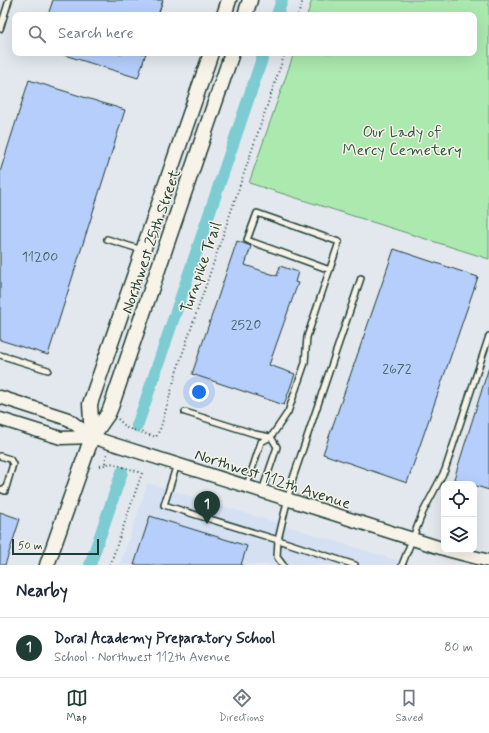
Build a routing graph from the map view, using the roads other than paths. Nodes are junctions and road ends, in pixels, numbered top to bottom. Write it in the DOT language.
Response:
graph roads {
  1 [pos="9,0"];
  2 [pos="229,0"];
  3 [pos="250,0"];
  4 [pos="225,12"];
  5 [pos="246,12"];
  6 [pos="0,29"];
  7 [pos="210,56"];
  8 [pos="231,56"];
  9 [pos="107,239"];
  10 [pos="143,250"];
  11 [pos="330,270"];
  12 [pos="361,278"];
  13 [pos="489,336"];
  14 [pos="0,355"];
  15 [pos="48,370"];
  16 [pos="0,397"];
  17 [pos="185,412"];
  18 [pos="0,418"];
  19 [pos="92,437"];
  20 [pos="271,437"];
  21 [pos="0,456"];
  22 [pos="176,464"];
  23 [pos="246,486"];
  24 [pos="0,489"];
  25 [pos="262,491"];
  26 [pos="288,499"];
  27 [pos="411,539"];
  28 [pos="278,540"];
  29 [pos="441,548"];
  30 [pos="453,553"];
  31 [pos="457,553"];
  32 [pos="489,561"];
  33 [pos="47,565"];
  34 [pos="283,565"];
  35 [pos="355,565"];
  36 [pos="402,565"];
  37 [pos="455,565"];
  1 -- 6 [label="lane"];
  2 -- 4 [label="main road"];
  3 -- 5 [label="main road"];
  7 -- 10 [label="main road, Northwest 25th Street"];
  8 -- 19 [label="main road, Northwest 25th Street"];
  9 -- 10 [label="lane"];
  10 -- 19 [label="main road, Northwest 25th Street"];
  11 -- 11 [label="lane"];
  11 -- 20 [label="lane"];
  12 -- 26 [label="lane"];
  13 -- 27 [label="lane"];
  14 -- 15 [label="lane"];
  16 -- 19 [label="street, Northwest 112th Avenue"];
  17 -- 20 [label="lane"];
  18 -- 19 [label="street, Northwest 112th Avenue"];
  19 -- 22 [label="street, Northwest 112th Avenue"];
  19 -- 33 [label="main road, Northwest 25th Street"];
  20 -- 23 [label="lane"];
  20 -- 25 [label="lane"];
  21 -- 24 [label="lane"];
  22 -- 23 [label="street, Northwest 112th Avenue"];
  22 -- 28 [label="lane"];
  23 -- 25 [label="street, Northwest 112th Avenue"];
  25 -- 26 [label="street, Northwest 112th Avenue"];
  26 -- 27 [label="street, Northwest 112th Avenue"];
  26 -- 28 [label="lane"];
  27 -- 29 [label="street, Northwest 112th Avenue"];
  27 -- 36 [label="lane"];
  28 -- 34 [label="lane"];
  28 -- 35 [label="lane"];
  30 -- 37 [label="street"];
  31 -- 32 [label="street"];
}
